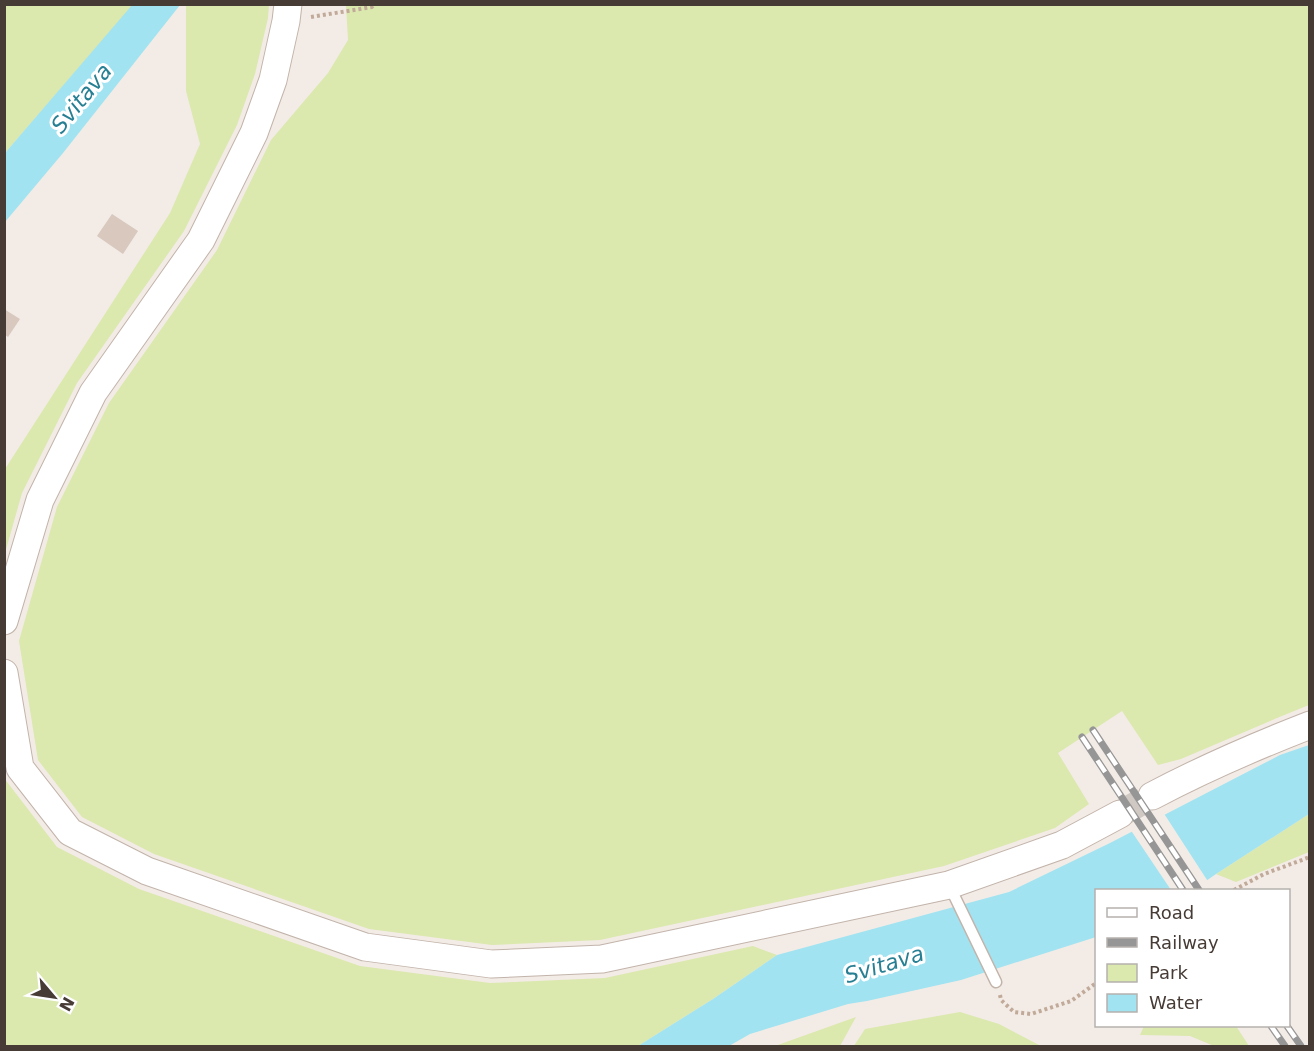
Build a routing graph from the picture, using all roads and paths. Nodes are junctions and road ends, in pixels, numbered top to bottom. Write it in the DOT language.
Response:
graph roads {
  1 [pos="374,4"];
  2 [pos="287,13"];
  3 [pos="4,621"];
  4 [pos="4,673"];
  5 [pos="1310,725"];
  6 [pos="1152,796"];
  7 [pos="1120,814"];
  8 [pos="1310,857"];
  9 [pos="949,885"];
  10 [pos="1238,889"];
  11 [pos="996,982"];
  12 [pos="1095,984"];
  1 -- 2 [label="path"];
  2 -- 3 [label="street"];
  4 -- 9 [label="street"];
  5 -- 6 [label="street"];
  7 -- 9 [label="street"];
  8 -- 10 [label="path"];
  9 -- 11 [label="lane"];
  11 -- 12 [label="path"];
}
